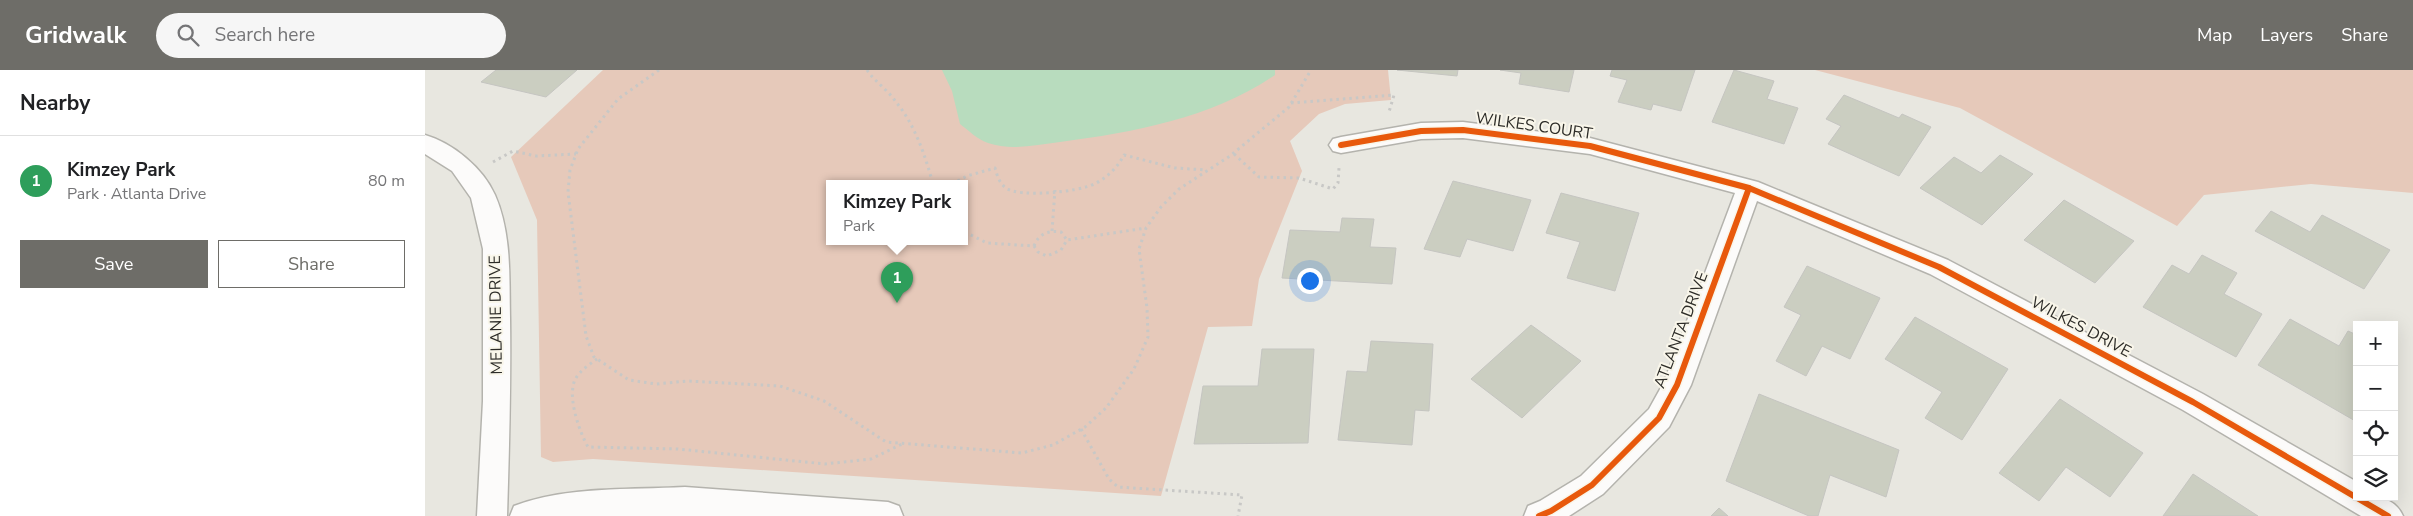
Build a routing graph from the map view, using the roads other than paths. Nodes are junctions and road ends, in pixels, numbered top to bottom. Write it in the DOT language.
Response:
graph roads {
  1 [pos="425,143"];
  2 [pos="1341,145"];
  3 [pos="1749,188"];
  4 [pos="492,516"];
  5 [pos="525,516"];
  6 [pos="888,516"];
  7 [pos="1539,516"];
  8 [pos="2388,516"];
  1 -- 4 [label="street, MELANIE DRIVE"];
  2 -- 3 [label="street, WILKES COURT"];
  3 -- 7 [label="street, ATLANTA DRIVE"];
  3 -- 8 [label="street, WILKES DRIVE"];
  5 -- 6 [label="street"];
}
